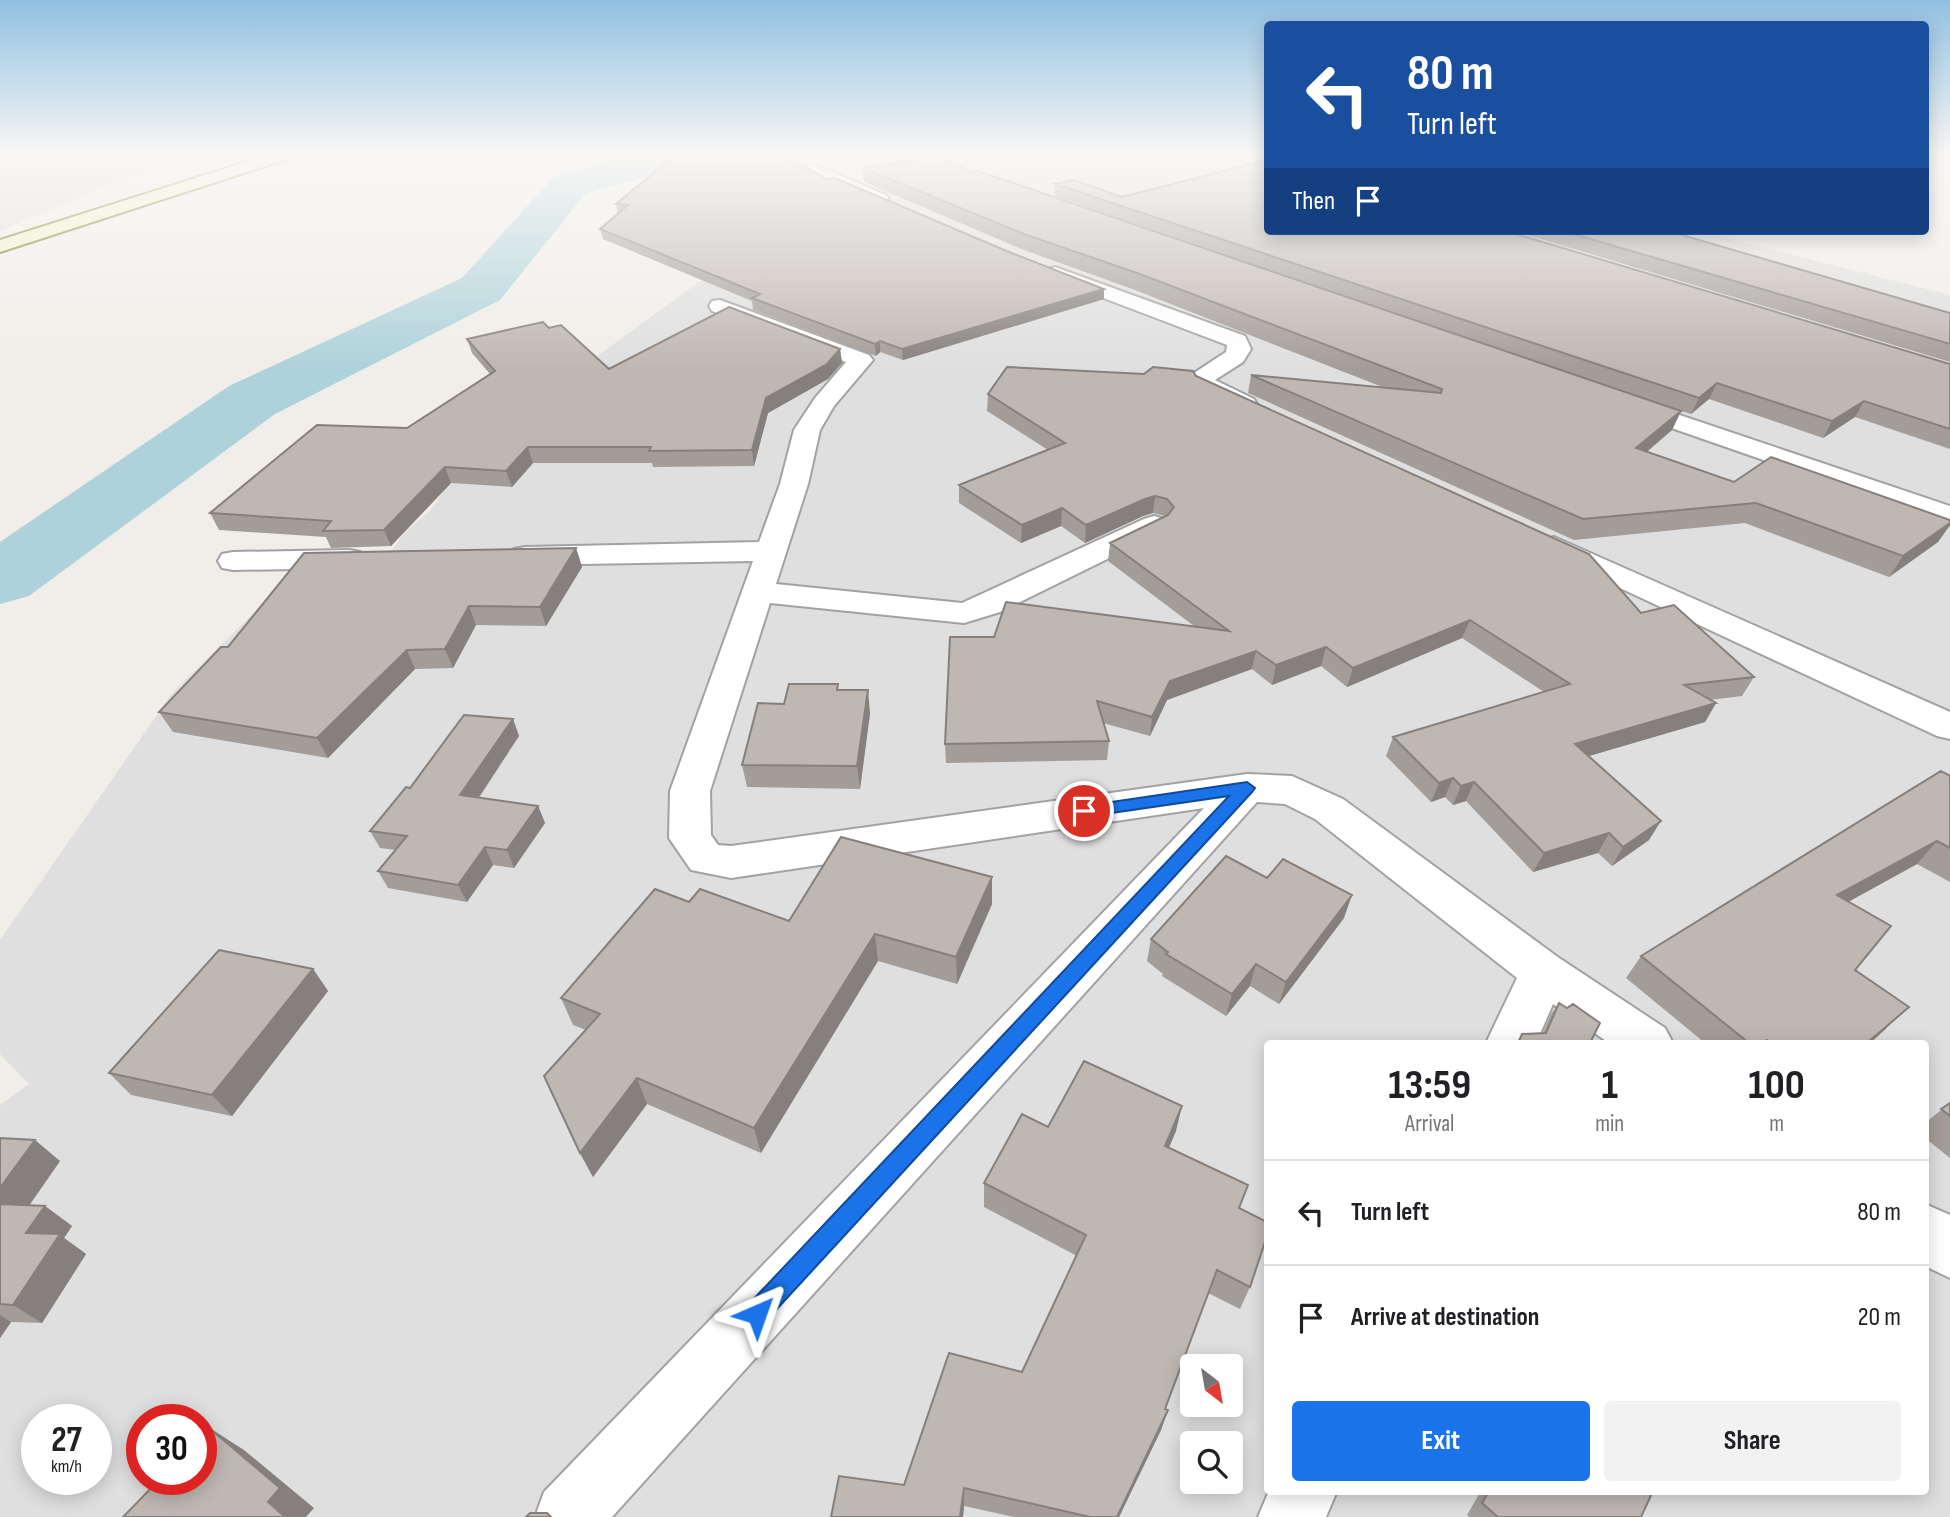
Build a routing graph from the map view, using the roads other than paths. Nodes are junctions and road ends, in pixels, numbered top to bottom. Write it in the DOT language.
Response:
graph roads {
  1 [pos="60,227"];
  2 [pos="0,246"];
  3 [pos="1037,265"];
  4 [pos="720,306"];
  5 [pos="1601,395"];
  6 [pos="1264,413"];
  7 [pos="1950,516"];
  8 [pos="1154,525"];
  9 [pos="1537,538"];
  10 [pos="771,551"];
  11 [pos="495,556"];
  12 [pos="371,558"];
  13 [pos="233,561"];
  14 [pos="758,592"];
  15 [pos="1950,727"];
  16 [pos="1247,788"];
  17 [pos="1543,972"];
  18 [pos="1512,1040"];
  19 [pos="1644,1040"];
  20 [pos="1929,1235"];
  21 [pos="1950,1249"];
  22 [pos="1302,1495"];
  23 [pos="568,1516"];
  24 [pos="1293,1517"];
  1 -- 2 [label="street"];
  3 -- 6 [label="street"];
  4 -- 10 [label="street"];
  5 -- 7 [label="street"];
  8 -- 14 [label="street"];
  9 -- 15 [label="street"];
  10 -- 11 [label="street"];
  10 -- 14 [label="street"];
  12 -- 13 [label="street"];
  14 -- 16 [label="street"];
  16 -- 17 [label="street"];
  16 -- 23 [label="street"];
  17 -- 18 [label="street"];
  17 -- 19 [label="street"];
  20 -- 21 [label="street"];
  22 -- 24 [label="street"];
}
